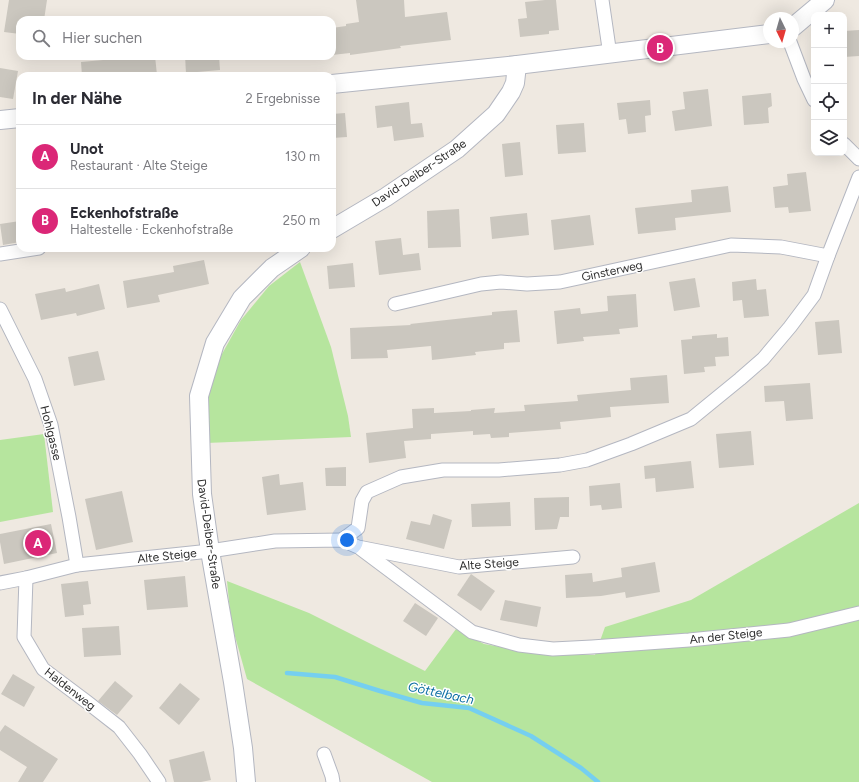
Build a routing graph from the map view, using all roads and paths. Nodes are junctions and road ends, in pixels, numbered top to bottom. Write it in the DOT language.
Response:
graph roads {
  1 [pos="602,0"];
  2 [pos="825,0"];
  3 [pos="799,22"];
  4 [pos="763,35"];
  5 [pos="792,48"];
  6 [pos="610,55"];
  7 [pos="517,65"];
  8 [pos="336,84"];
  9 [pos="811,94"];
  10 [pos="16,118"];
  11 [pos="0,120"];
  12 [pos="847,147"];
  13 [pos="859,159"];
  14 [pos="859,177"];
  15 [pos="336,227"];
  16 [pos="16,252"];
  17 [pos="294,252"];
  18 [pos="0,254"];
  19 [pos="828,256"];
  20 [pos="395,304"];
  21 [pos="0,309"];
  22 [pos="342,540"];
  23 [pos="358,547"];
  24 [pos="210,552"];
  25 [pos="573,557"];
  26 [pos="77,565"];
  27 [pos="26,578"];
  28 [pos="0,583"];
  29 [pos="859,613"];
  30 [pos="592,647"];
  31 [pos="324,754"];
  32 [pos="159,782"];
  33 [pos="246,782"];
  34 [pos="333,782"];
  1 -- 6 [label="street"];
  2 -- 3 [label="street"];
  4 -- 6 [label="street"];
  5 -- 9 [label="street"];
  6 -- 7 [label="street"];
  7 -- 8 [label="street"];
  7 -- 15 [label="street, David-Deiber-Straße"];
  10 -- 11 [label="street"];
  12 -- 13 [label="street"];
  14 -- 19 [label="street"];
  16 -- 18 [label="street"];
  17 -- 24 [label="street, David-Deiber-Straße"];
  19 -- 20 [label="street, Ginsterweg"];
  19 -- 22 [label="street"];
  21 -- 26 [label="street, Hohlgasse"];
  22 -- 23 [label="street, Alte Steige"];
  22 -- 24 [label="street, Alte Steige"];
  23 -- 25 [label="street, Alte Steige"];
  23 -- 30 [label="street, Alte Steige"];
  24 -- 26 [label="street, Alte Steige"];
  24 -- 33 [label="street, David-Deiber-Straße"];
  26 -- 27 [label="street, Alte Steige"];
  27 -- 28 [label="street, Alte Steige"];
  27 -- 32 [label="street, Haldenweg"];
  29 -- 30 [label="street, An der Steige"];
  31 -- 34 [label="street"];
}
